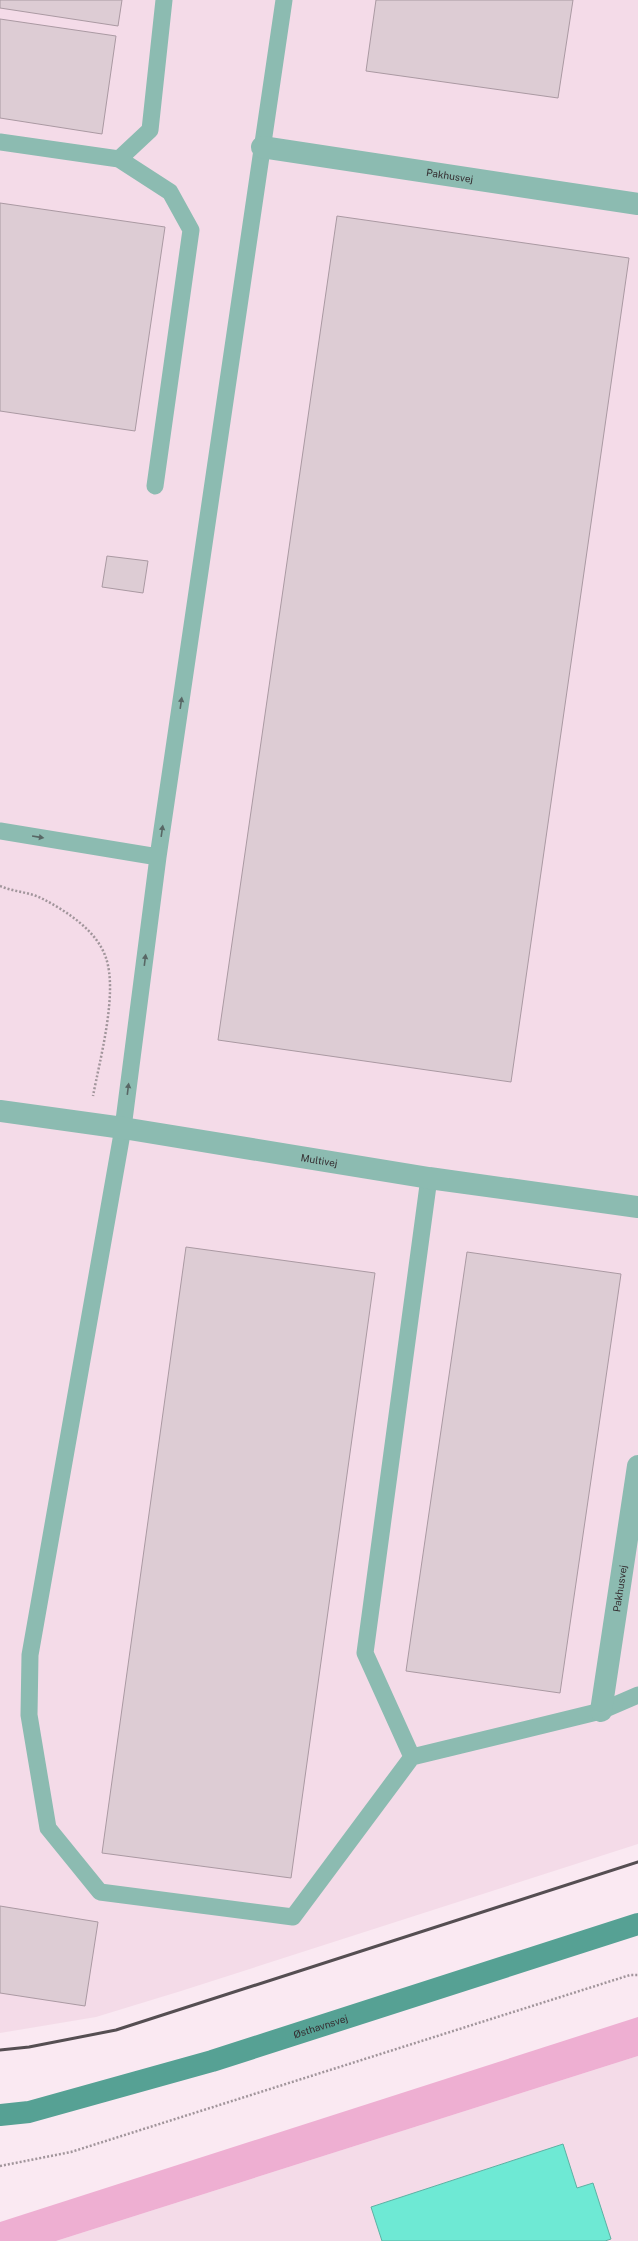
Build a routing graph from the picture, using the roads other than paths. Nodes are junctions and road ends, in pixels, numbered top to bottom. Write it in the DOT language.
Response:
graph roads {
  1 [pos="164,0"];
  2 [pos="284,0"];
  3 [pos="0,142"];
  4 [pos="262,147"];
  5 [pos="119,159"];
  6 [pos="638,204"];
  7 [pos="155,486"];
  8 [pos="0,831"];
  9 [pos="158,857"];
  10 [pos="0,1111"];
  11 [pos="123,1128"];
  12 [pos="429,1178"];
  13 [pos="638,1207"];
  14 [pos="638,1466"];
  15 [pos="638,1695"];
  16 [pos="601,1711"];
  17 [pos="412,1757"];
  18 [pos="638,1924"];
  19 [pos="0,2115"];
  1 -- 5 [label="lane"];
  2 -- 4 [label="lane"];
  3 -- 5 [label="lane"];
  4 -- 6 [label="street, Pakhusvej"];
  9 -- 4 [label="lane, one-way"];
  5 -- 7 [label="lane"];
  8 -- 9 [label="lane, one-way"];
  11 -- 9 [label="lane, one-way"];
  10 -- 11 [label="street, Multivej"];
  11 -- 12 [label="street, Multivej"];
  11 -- 17 [label="lane"];
  12 -- 13 [label="street, Multivej"];
  12 -- 17 [label="lane"];
  14 -- 16 [label="street, Pakhusvej"];
  15 -- 16 [label="lane"];
  16 -- 17 [label="lane"];
  18 -- 19 [label="street, Østhavnsvej"];
}
